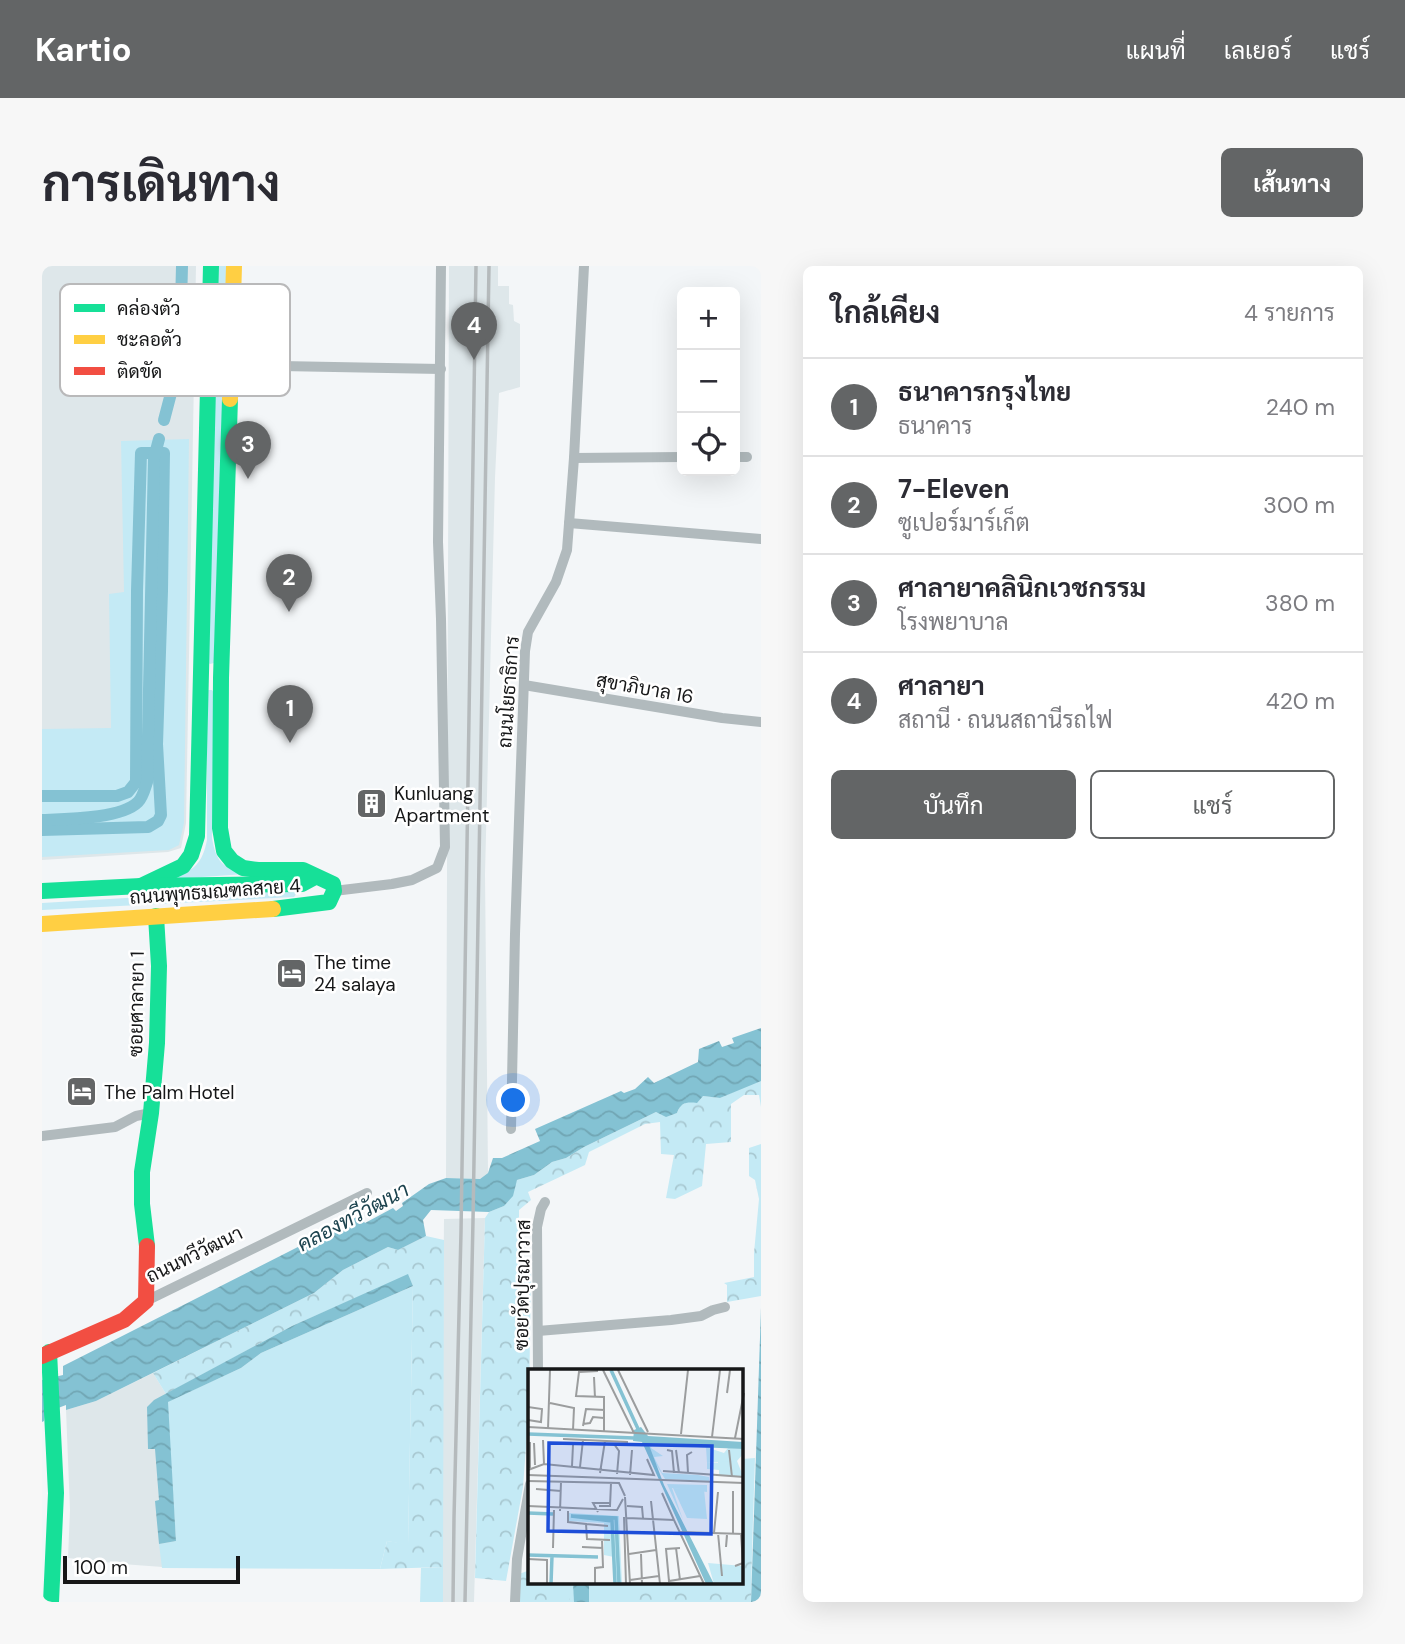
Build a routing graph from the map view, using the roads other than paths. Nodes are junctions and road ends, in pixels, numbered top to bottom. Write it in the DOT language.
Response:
graph roads {
  1 [pos="211,266"];
  2 [pos="234,266"];
  3 [pos="442,266"];
  4 [pos="584,266"];
  5 [pos="211,284"];
  6 [pos="233,284"];
  7 [pos="290,366"];
  8 [pos="441,369"];
  9 [pos="208,396"];
  10 [pos="229,396"];
  11 [pos="677,457"];
  12 [pos="740,457"];
  13 [pos="747,457"];
  14 [pos="574,458"];
  15 [pos="569,523"];
  16 [pos="761,539"];
  17 [pos="200,678"];
  18 [pos="221,678"];
  19 [pos="524,685"];
  20 [pos="761,722"];
  21 [pos="315,877"];
  22 [pos="141,886"];
  23 [pos="42,891"];
  24 [pos="334,891"];
  25 [pos="156,916"];
  26 [pos="42,924"];
  27 [pos="151,1114"];
  28 [pos="511,1129"];
  29 [pos="42,1136"];
  30 [pos="367,1193"];
  31 [pos="545,1202"];
  32 [pos="146,1301"];
  33 [pos="725,1307"];
  34 [pos="538,1331"];
  35 [pos="47,1358"];
  36 [pos="538,1369"];
  37 [pos="528,1496"];
  38 [pos="51,1602"];
  39 [pos="514,1602"];
  1 -- 5 [label="main road"];
  2 -- 6 [label="main road"];
  3 -- 8 [label="street"];
  4 -- 14 [label="street, ถนนโยธาธิการ"];
  7 -- 8 [label="street"];
  8 -- 24 [label="street"];
  9 -- 17 [label="main road"];
  10 -- 18 [label="main road"];
  11 -- 14 [label="street"];
  12 -- 13 [label="street"];
  14 -- 15 [label="street, ถนนโยธาธิการ"];
  15 -- 16 [label="street"];
  15 -- 19 [label="street, ถนนโยธาธิการ"];
  17 -- 18 [label="main road"];
  17 -- 22 [label="main road"];
  18 -- 21 [label="main road"];
  19 -- 20 [label="street, สุขาภิบาล 16"];
  19 -- 28 [label="street, ถนนโยธาธิการ"];
  21 -- 22 [label="main road, ถนนพุทธมณฑลสาย 4"];
  21 -- 24 [label="main road, ถนนพุทธมณฑลสาย 4"];
  22 -- 23 [label="main road, ถนนพุทธมณฑลสาย 4"];
  24 -- 25 [label="main road, ถนนพุทธมณฑลสาย 4"];
  25 -- 26 [label="main road, ถนนพุทธมณฑลสาย 4"];
  25 -- 27 [label="main road, ซอยศาลายา 1"];
  27 -- 29 [label="street"];
  27 -- 32 [label="main road, ซอยศาลายา 1"];
  30 -- 32 [label="street, ถนนทวีวัฒนา"];
  31 -- 34 [label="street, ซอยวัดปุรณาวาส"];
  32 -- 35 [label="main road, ถนนทวีวัฒนา"];
  33 -- 34 [label="street"];
  34 -- 36 [label="street, ซอยวัดปุรณาวาส"];
  35 -- 38 [label="main road"];
  37 -- 39 [label="street"];
}
